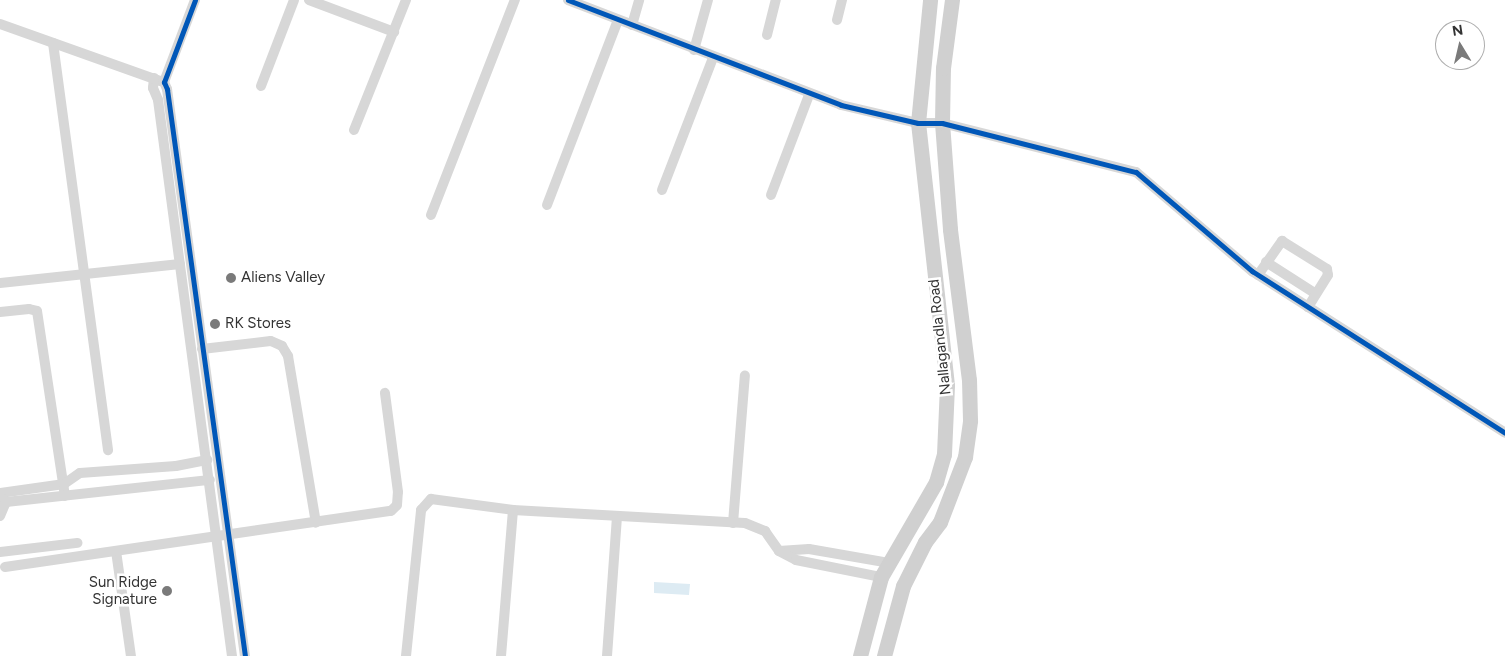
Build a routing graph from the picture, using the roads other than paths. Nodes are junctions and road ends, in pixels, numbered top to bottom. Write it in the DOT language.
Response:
graph roads {
  1 [pos="195,0"];
  2 [pos="294,0"];
  3 [pos="309,0"];
  4 [pos="406,0"];
  5 [pos="514,0"];
  6 [pos="639,0"];
  7 [pos="708,0"];
  8 [pos="776,0"];
  9 [pos="842,0"];
  10 [pos="930,0"];
  11 [pos="952,0"];
  12 [pos="572,1"];
  13 [pos="618,20"];
  14 [pos="838,20"];
  15 [pos="0,24"];
  16 [pos="632,25"];
  17 [pos="394,32"];
  18 [pos="767,35"];
  19 [pos="53,43"];
  20 [pos="694,50"];
  21 [pos="713,58"];
  22 [pos="159,80"];
  23 [pos="261,86"];
  24 [pos="809,95"];
  25 [pos="163,99"];
  26 [pos="918,123"];
  27 [pos="942,123"];
  28 [pos="354,130"];
  29 [pos="662,190"];
  30 [pos="771,195"];
  31 [pos="546,205"];
  32 [pos="431,215"];
  33 [pos="1266,262"];
  34 [pos="180,264"];
  35 [pos="83,273"];
  36 [pos="1258,275"];
  37 [pos="1287,276"];
  38 [pos="0,283"];
  39 [pos="1279,288"];
  40 [pos="1316,294"];
  41 [pos="1308,307"];
  42 [pos="0,312"];
  43 [pos="202,349"];
  44 [pos="744,375"];
  45 [pos="385,393"];
  46 [pos="1505,433"];
  47 [pos="108,450"];
  48 [pos="207,460"];
  49 [pos="210,480"];
  50 [pos="64,484"];
  51 [pos="0,493"];
  52 [pos="65,496"];
  53 [pos="3,500"];
  54 [pos="513,510"];
  55 [pos="0,516"];
  56 [pos="617,518"];
  57 [pos="316,523"];
  58 [pos="733,523"];
  59 [pos="229,535"];
  60 [pos="217,537"];
  61 [pos="78,543"];
  62 [pos="779,550"];
  63 [pos="116,551"];
  64 [pos="0,552"];
  65 [pos="889,563"];
  66 [pos="5,567"];
  67 [pos="881,577"];
  68 [pos="131,656"];
  69 [pos="232,656"];
  70 [pos="245,656"];
  71 [pos="406,656"];
  72 [pos="501,656"];
  73 [pos="607,656"];
  74 [pos="860,656"];
  75 [pos="884,656"];
  1 -- 22 [label="street"];
  2 -- 23 [label="street"];
  3 -- 17 [label="street"];
  4 -- 17 [label="street"];
  5 -- 32 [label="street"];
  6 -- 16 [label="street"];
  7 -- 20 [label="street"];
  8 -- 18 [label="street"];
  9 -- 14 [label="street"];
  10 -- 26 [label="main road, Nallagandla Road"];
  11 -- 27 [label="main road, Nallagandla Road"];
  12 -- 13 [label="street"];
  13 -- 16 [label="street"];
  13 -- 31 [label="street"];
  15 -- 19 [label="street"];
  16 -- 20 [label="street"];
  17 -- 28 [label="street"];
  19 -- 22 [label="street"];
  19 -- 35 [label="street"];
  20 -- 21 [label="street"];
  21 -- 24 [label="street"];
  21 -- 29 [label="street"];
  22 -- 25 [label="street"];
  24 -- 26 [label="street"];
  24 -- 30 [label="street"];
  25 -- 34 [label="street"];
  25 -- 43 [label="street"];
  26 -- 27 [label="street"];
  26 -- 65 [label="main road, Nallagandla Road"];
  27 -- 36 [label="street"];
  27 -- 75 [label="main road, Nallagandla Road"];
  33 -- 36 [label="street"];
  33 -- 37 [label="street"];
  33 -- 40 [label="street"];
  34 -- 35 [label="street"];
  34 -- 48 [label="street"];
  35 -- 38 [label="street"];
  35 -- 47 [label="street"];
  36 -- 39 [label="street"];
  37 -- 39 [label="street"];
  37 -- 40 [label="street"];
  39 -- 41 [label="street"];
  40 -- 41 [label="street"];
  41 -- 46 [label="street"];
  42 -- 50 [label="street"];
  43 -- 57 [label="street"];
  43 -- 59 [label="street"];
  44 -- 58 [label="street"];
  45 -- 57 [label="street"];
  48 -- 49 [label="street"];
  48 -- 50 [label="street"];
  49 -- 52 [label="street"];
  49 -- 60 [label="street"];
  50 -- 51 [label="street"];
  50 -- 52 [label="street"];
  52 -- 53 [label="street"];
  53 -- 55 [label="street"];
  54 -- 56 [label="street"];
  54 -- 71 [label="street"];
  54 -- 72 [label="street"];
  56 -- 58 [label="street"];
  56 -- 73 [label="street"];
  57 -- 59 [label="street"];
  58 -- 62 [label="street"];
  59 -- 60 [label="street"];
  59 -- 70 [label="street"];
  60 -- 63 [label="street"];
  60 -- 69 [label="street"];
  61 -- 64 [label="street"];
  62 -- 65 [label="street"];
  62 -- 67 [label="street"];
  63 -- 66 [label="street"];
  63 -- 68 [label="street"];
  65 -- 67 [label="main road, Nallagandla Road"];
  67 -- 74 [label="main road, Nallagandla Road"];
}
